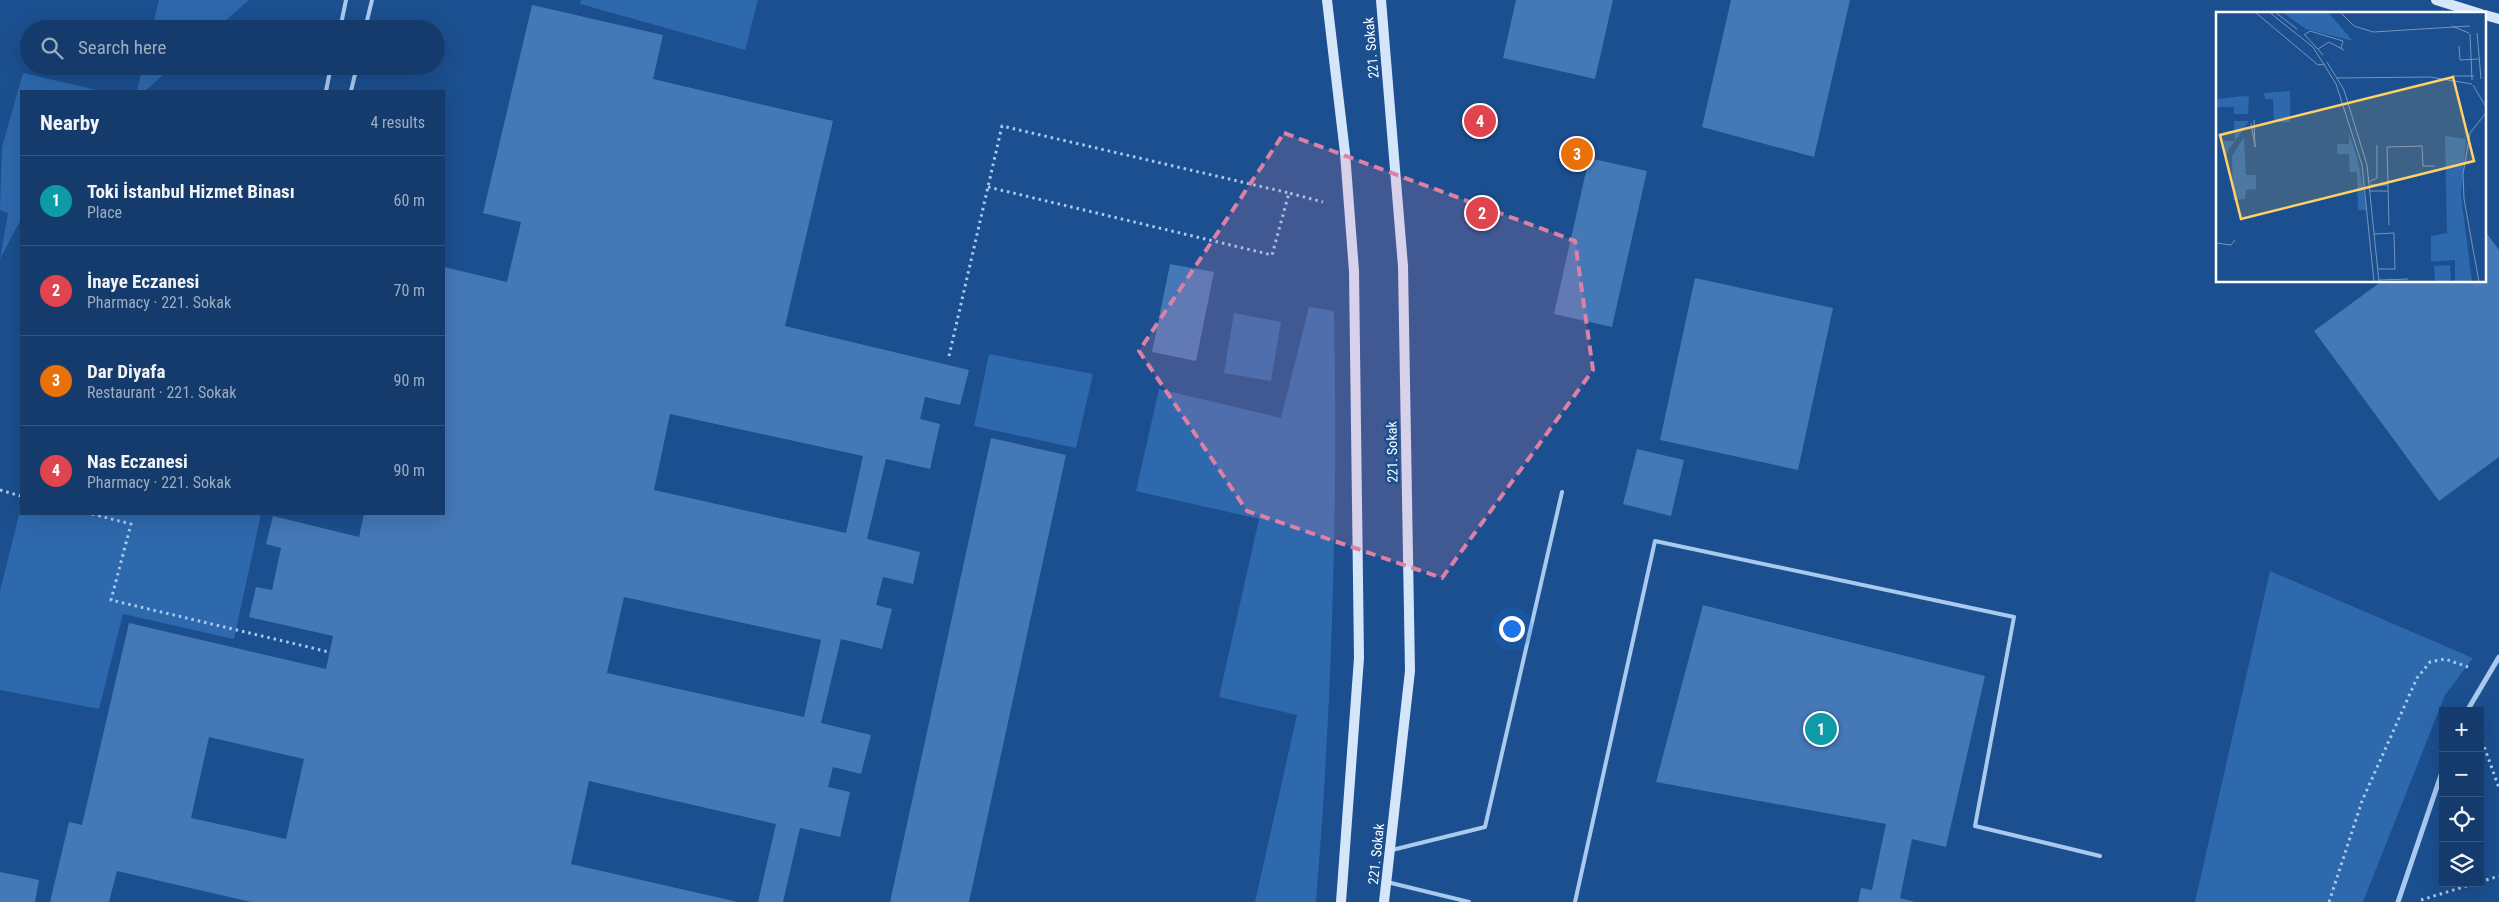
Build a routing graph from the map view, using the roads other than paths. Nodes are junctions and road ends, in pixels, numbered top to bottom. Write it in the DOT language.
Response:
graph roads {
  1 [pos="346,0"];
  2 [pos="372,0"];
  3 [pos="1327,0"];
  4 [pos="1381,0"];
  5 [pos="2436,0"];
  6 [pos="2475,12"];
  7 [pos="2486,15"];
  8 [pos="342,20"];
  9 [pos="367,20"];
  10 [pos="2499,20"];
  11 [pos="329,75"];
  12 [pos="355,75"];
  13 [pos="326,90"];
  14 [pos="351,90"];
  15 [pos="1562,492"];
  16 [pos="2499,657"];
  17 [pos="2469,707"];
  18 [pos="2439,782"];
  19 [pos="1390,850"];
  20 [pos="2100,856"];
  21 [pos="1387,882"];
  22 [pos="1341,902"];
  23 [pos="1384,902"];
  24 [pos="1469,902"];
  25 [pos="1574,902"];
  26 [pos="2398,902"];
  1 -- 8 [label="lane"];
  2 -- 9 [label="lane"];
  3 -- 22 [label="street"];
  4 -- 19 [label="street, 221. Sokak"];
  5 -- 6 [label="street"];
  7 -- 10 [label="street"];
  11 -- 13 [label="lane"];
  12 -- 14 [label="lane"];
  15 -- 19 [label="lane"];
  16 -- 17 [label="street"];
  18 -- 26 [label="street"];
  19 -- 21 [label="street, 221. Sokak"];
  20 -- 25 [label="lane"];
  21 -- 23 [label="street, 221. Sokak"];
  21 -- 24 [label="lane"];
}
